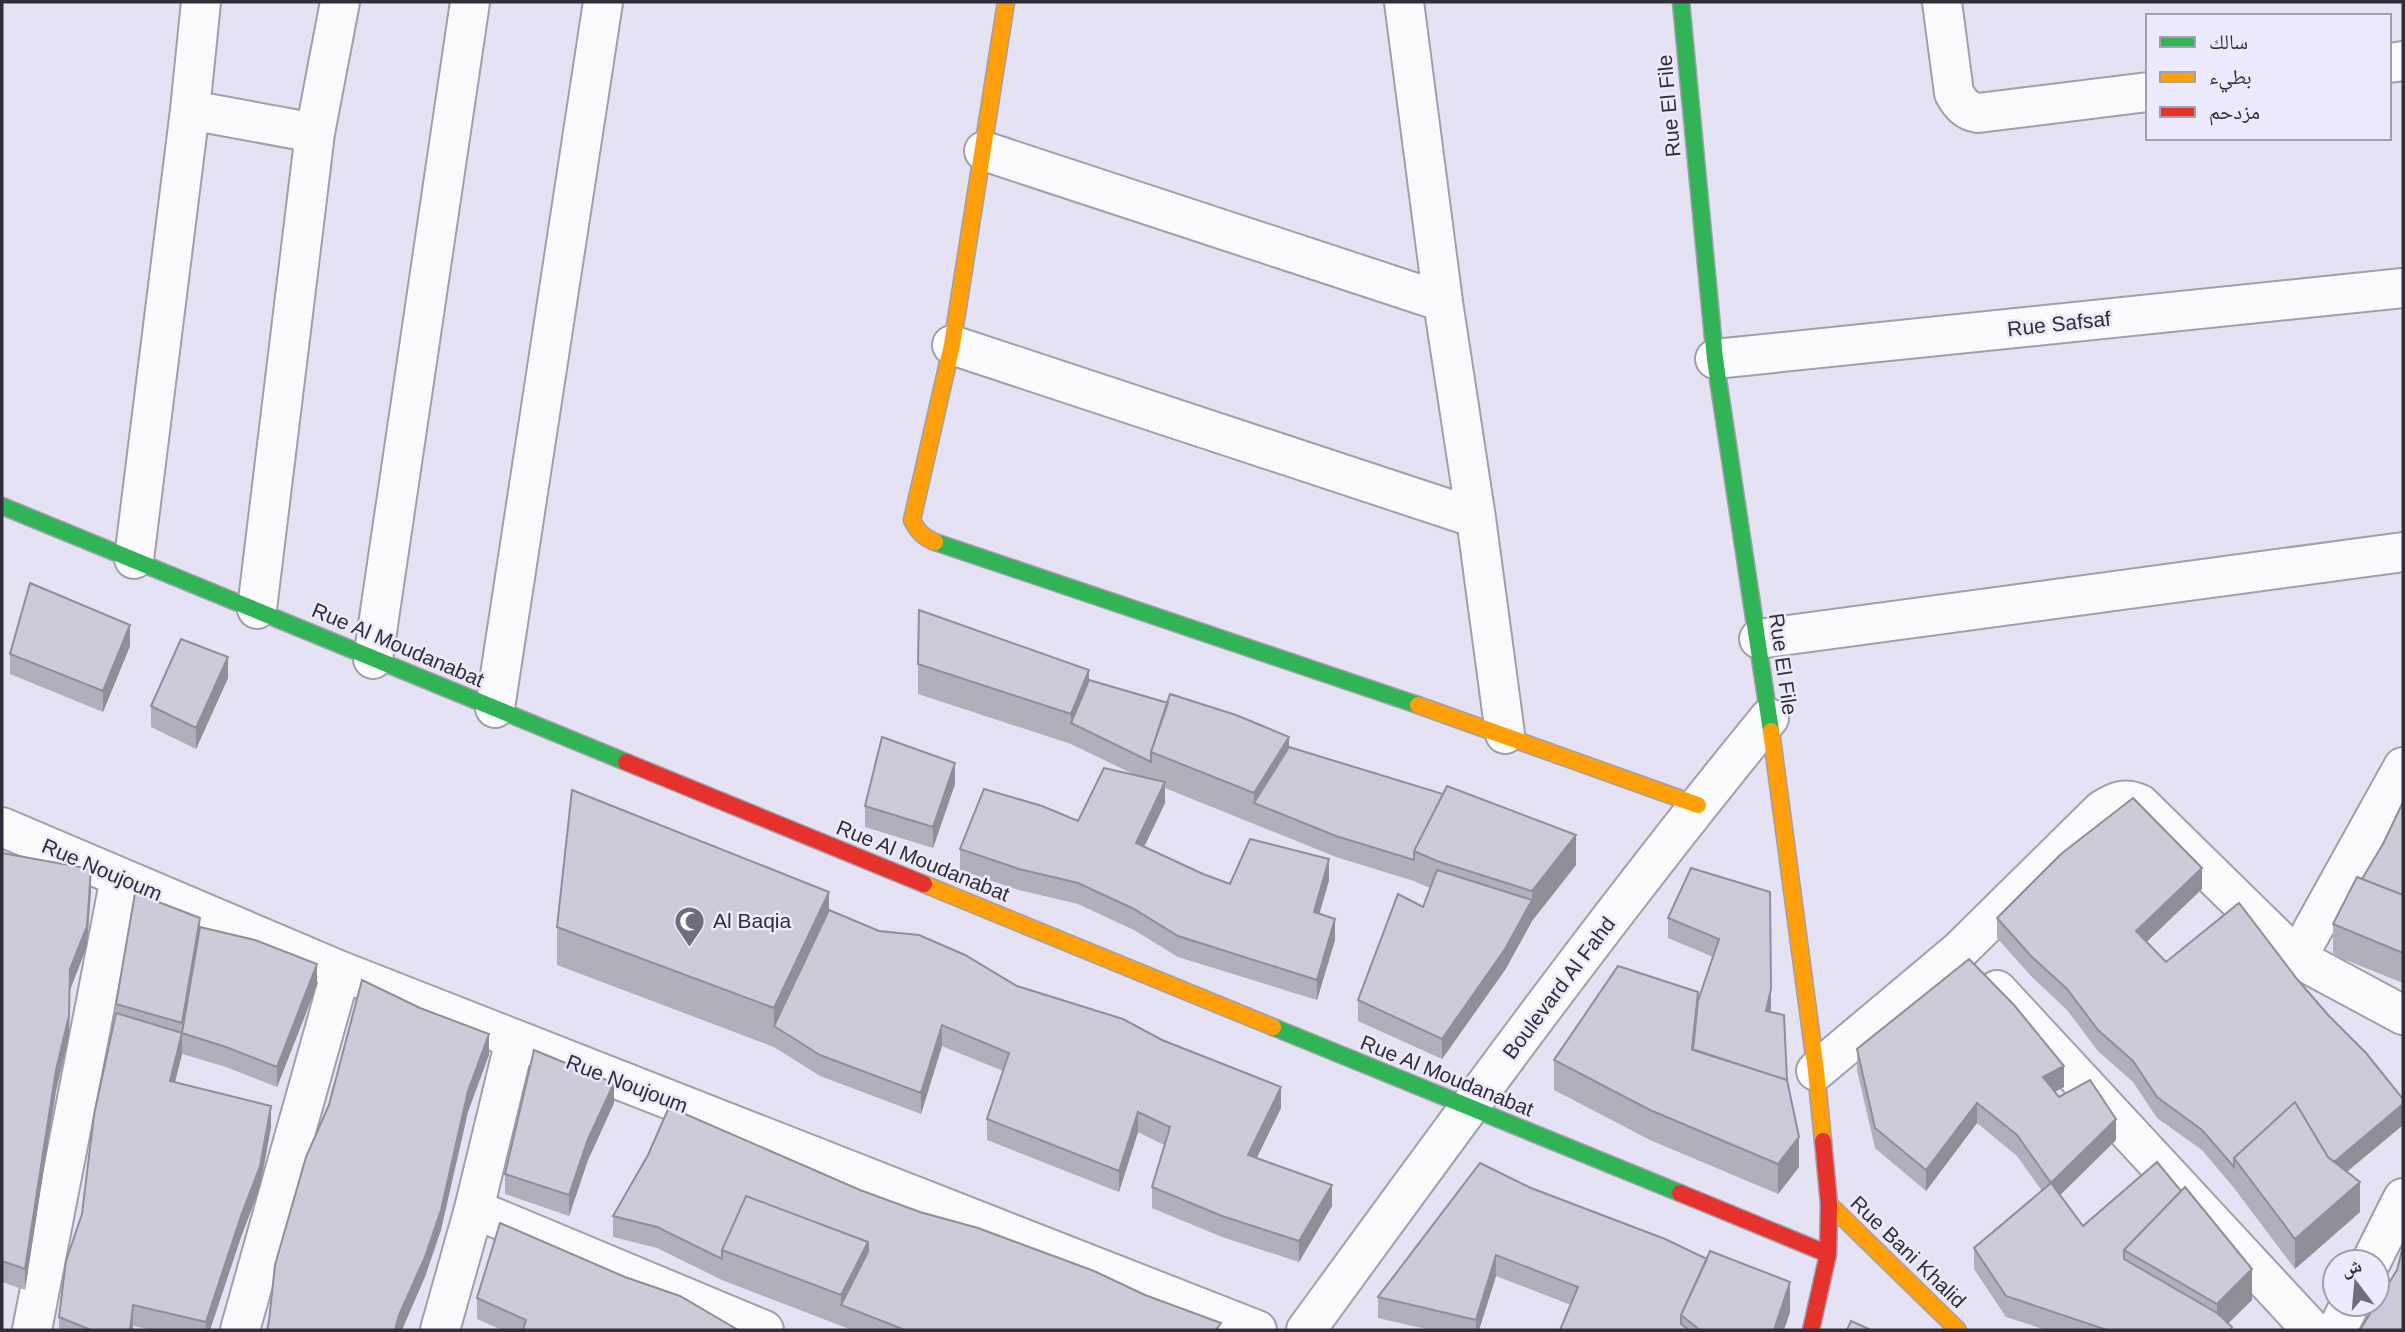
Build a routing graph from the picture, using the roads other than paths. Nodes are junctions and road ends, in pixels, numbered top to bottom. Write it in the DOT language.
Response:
graph roads {
  1 [pos="201,2"];
  2 [pos="340,2"];
  3 [pos="471,2"];
  4 [pos="603,2"];
  5 [pos="1006,2"];
  6 [pos="1404,2"];
  7 [pos="1942,2"];
  8 [pos="1677,3"];
  9 [pos="2146,92"];
  10 [pos="190,110"];
  11 [pos="315,133"];
  12 [pos="984,151"];
  13 [pos="2402,299"];
  14 [pos="1443,302"];
  15 [pos="952,345"];
  16 [pos="1715,359"];
  17 [pos="2,506"];
  18 [pos="1476,518"];
  19 [pos="2403,552"];
  20 [pos="134,559"];
  21 [pos="257,609"];
  22 [pos="1759,639"];
  23 [pos="373,659"];
  24 [pos="495,708"];
  25 [pos="1769,718"];
  26 [pos="1505,734"];
  27 [pos="2403,767"];
  28 [pos="1698,805"];
  29 [pos="2,827"];
  30 [pos="120,878"];
  31 [pos="1960,950"];
  32 [pos="2297,958"];
  33 [pos="341,971"];
  34 [pos="2403,1015"];
  35 [pos="515,1040"];
  36 [pos="1816,1071"];
  37 [pos="1468,1108"];
  38 [pos="2403,1198"];
  39 [pos="1829,1204"];
  40 [pos="474,1209"];
  41 [pos="2378,1248"];
  42 [pos="1828,1254"];
  43 [pos="32,1330"];
  44 [pos="240,1330"];
  45 [pos="440,1330"];
  46 [pos="764,1330"];
  47 [pos="1257,1330"];
  48 [pos="1306,1330"];
  49 [pos="1811,1330"];
  50 [pos="1958,1330"];
  51 [pos="2312,1330"];
  1 -- 10 [label="street"];
  2 -- 11 [label="street"];
  3 -- 23 [label="street"];
  4 -- 24 [label="street"];
  5 -- 12 [label="street"];
  6 -- 14 [label="street"];
  7 -- 9 [label="street"];
  8 -- 16 [label="street, Rue El File"];
  10 -- 11 [label="street"];
  10 -- 20 [label="street"];
  11 -- 21 [label="street"];
  12 -- 14 [label="street"];
  12 -- 15 [label="street"];
  13 -- 16 [label="street, Rue Safsaf"];
  14 -- 18 [label="street"];
  15 -- 18 [label="street"];
  15 -- 26 [label="street"];
  16 -- 22 [label="street, Rue El File"];
  17 -- 20 [label="street, Rue Al Moudanabat"];
  18 -- 26 [label="street"];
  19 -- 22 [label="street"];
  20 -- 21 [label="street, Rue Al Moudanabat"];
  21 -- 23 [label="street, Rue Al Moudanabat"];
  22 -- 25 [label="street, Rue El File"];
  23 -- 24 [label="street, Rue Al Moudanabat"];
  24 -- 37 [label="street, Rue Al Moudanabat"];
  25 -- 28 [label="street, Boulevard Al Fahd"];
  25 -- 36 [label="street, Rue El File"];
  26 -- 28 [label="street"];
  27 -- 32 [label="street"];
  28 -- 37 [label="street, Boulevard Al Fahd"];
  29 -- 30 [label="street, Rue Noujoum"];
  30 -- 33 [label="street, Rue Noujoum"];
  30 -- 43 [label="street"];
  31 -- 32 [label="street"];
  31 -- 36 [label="street"];
  31 -- 51 [label="street"];
  32 -- 34 [label="street"];
  33 -- 35 [label="street, Rue Noujoum"];
  33 -- 44 [label="street"];
  35 -- 40 [label="street"];
  35 -- 47 [label="street, Rue Noujoum"];
  36 -- 39 [label="street, Rue El File"];
  37 -- 42 [label="street, Rue Al Moudanabat"];
  37 -- 48 [label="street, Boulevard Al Fahd"];
  38 -- 41 [label="street"];
  39 -- 42 [label="street, Rue El File"];
  39 -- 50 [label="street, Rue Bani Khalid"];
  40 -- 45 [label="street"];
  40 -- 46 [label="street"];
  42 -- 49 [label="street, Rue El File"];
}
